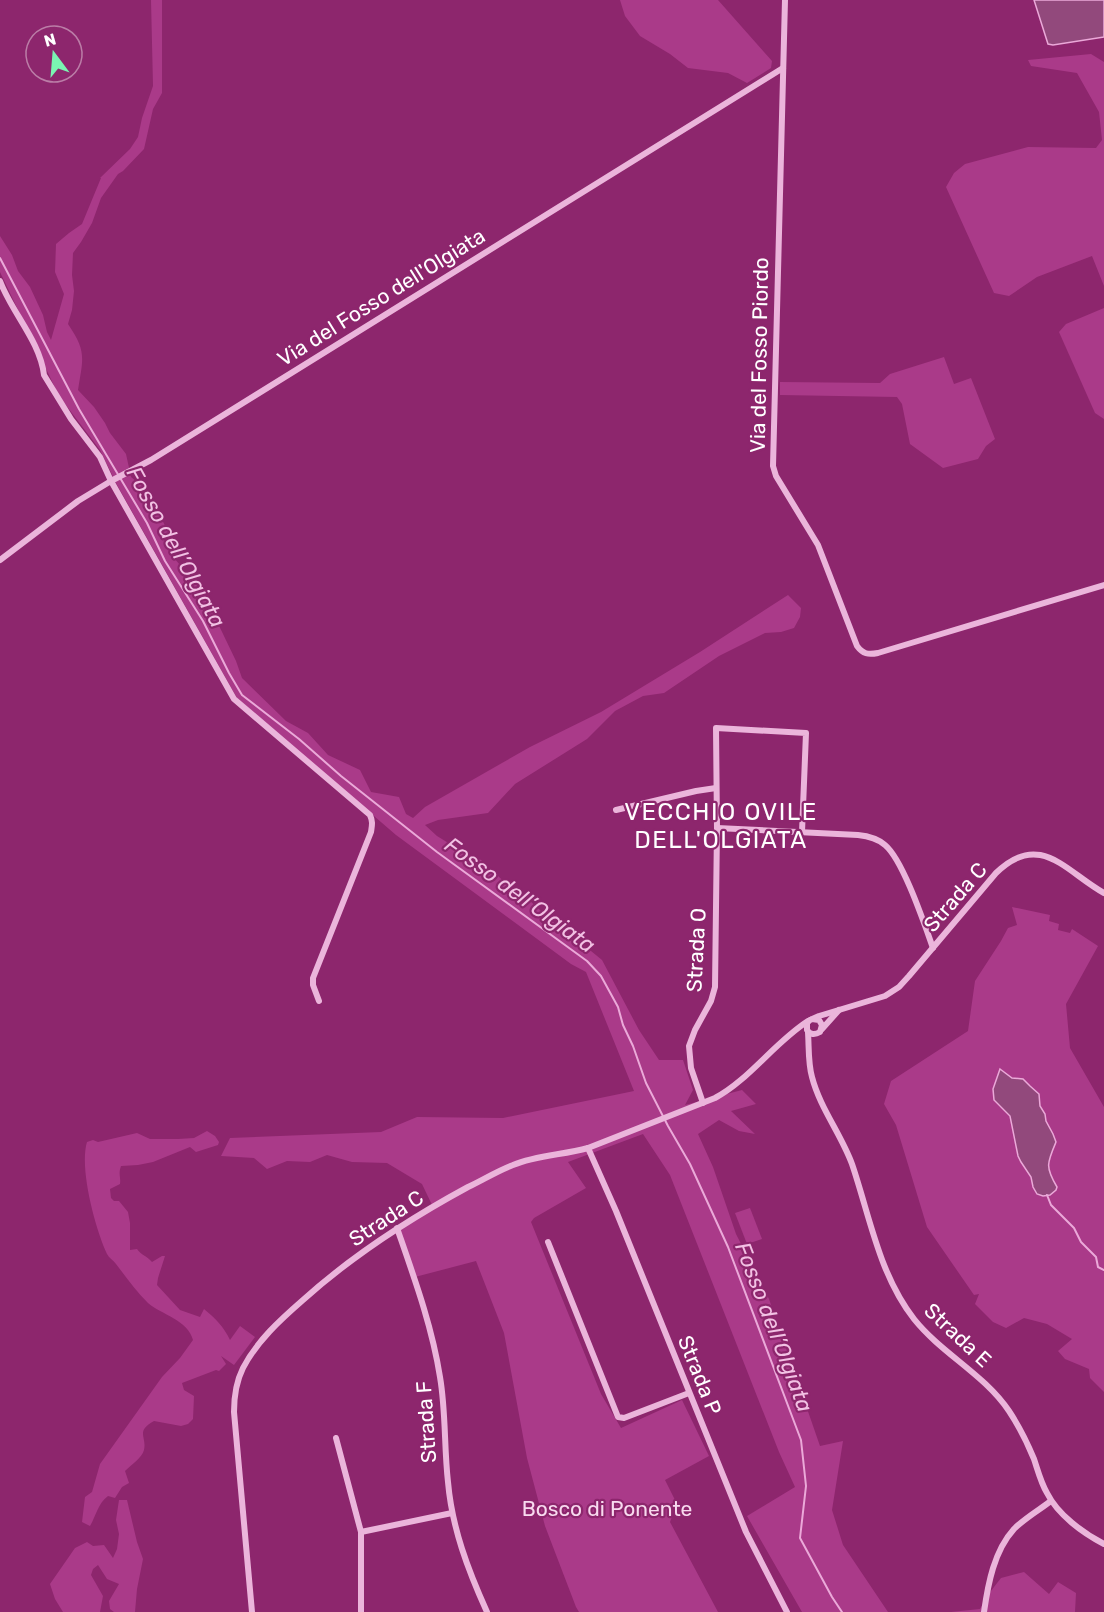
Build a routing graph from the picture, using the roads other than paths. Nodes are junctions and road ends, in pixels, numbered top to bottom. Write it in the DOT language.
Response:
graph roads {
  1 [pos="785,0"];
  2 [pos="783,68"];
  3 [pos="0,281"];
  4 [pos="117,478"];
  5 [pos="0,560"];
  6 [pos="1104,585"];
  7 [pos="716,788"];
  8 [pos="616,810"];
  9 [pos="717,828"];
  10 [pos="802,832"];
  11 [pos="1104,893"];
  12 [pos="933,948"];
  13 [pos="319,1001"];
  14 [pos="840,1010"];
  15 [pos="810,1020"];
  16 [pos="793,1031"];
  17 [pos="807,1031"];
  18 [pos="820,1031"];
  19 [pos="810,1055"];
  20 [pos="703,1103"];
  21 [pos="588,1148"];
  22 [pos="398,1228"];
  23 [pos="548,1242"];
  24 [pos="689,1393"];
  25 [pos="336,1438"];
  26 [pos="1052,1501"];
  27 [pos="452,1513"];
  28 [pos="361,1532"];
  29 [pos="1104,1544"];
  30 [pos="252,1612"];
  31 [pos="361,1612"];
  32 [pos="487,1612"];
  33 [pos="787,1612"];
  34 [pos="984,1612"];
  1 -- 2 [label="street, Via del Fosso Piordo"];
  2 -- 4 [label="street, Via del Fosso dell'Olgiata"];
  2 -- 6 [label="street, Via del Fosso Piordo"];
  3 -- 4 [label="street"];
  4 -- 5 [label="street, Via del Fosso dell'Olgiata"];
  4 -- 13 [label="street"];
  7 -- 8 [label="street"];
  7 -- 9 [label="street, Strada O"];
  7 -- 10 [label="street, Strada O"];
  9 -- 10 [label="street"];
  9 -- 20 [label="street, Strada O"];
  10 -- 12 [label="street"];
  11 -- 12 [label="street, Strada C"];
  12 -- 14 [label="street, Strada C"];
  14 -- 15 [label="street, Strada C"];
  14 -- 18 [label="street"];
  15 -- 16 [label="street, Strada C"];
  15 -- 17 [label="street"];
  15 -- 18 [label="street"];
  16 -- 17 [label="street"];
  16 -- 20 [label="street, Strada C"];
  17 -- 18 [label="street"];
  17 -- 19 [label="street, Strada E"];
  18 -- 19 [label="street"];
  19 -- 26 [label="street, Strada E"];
  20 -- 21 [label="street, Strada C"];
  21 -- 22 [label="street, Strada C"];
  21 -- 24 [label="street, Strada P"];
  22 -- 27 [label="street, Strada F"];
  22 -- 30 [label="street, Strada C"];
  23 -- 24 [label="street"];
  24 -- 33 [label="street, Strada P"];
  25 -- 28 [label="street"];
  26 -- 29 [label="street, Strada E"];
  26 -- 34 [label="street"];
  27 -- 28 [label="street"];
  27 -- 32 [label="street, Strada F"];
  28 -- 31 [label="street"];
}
